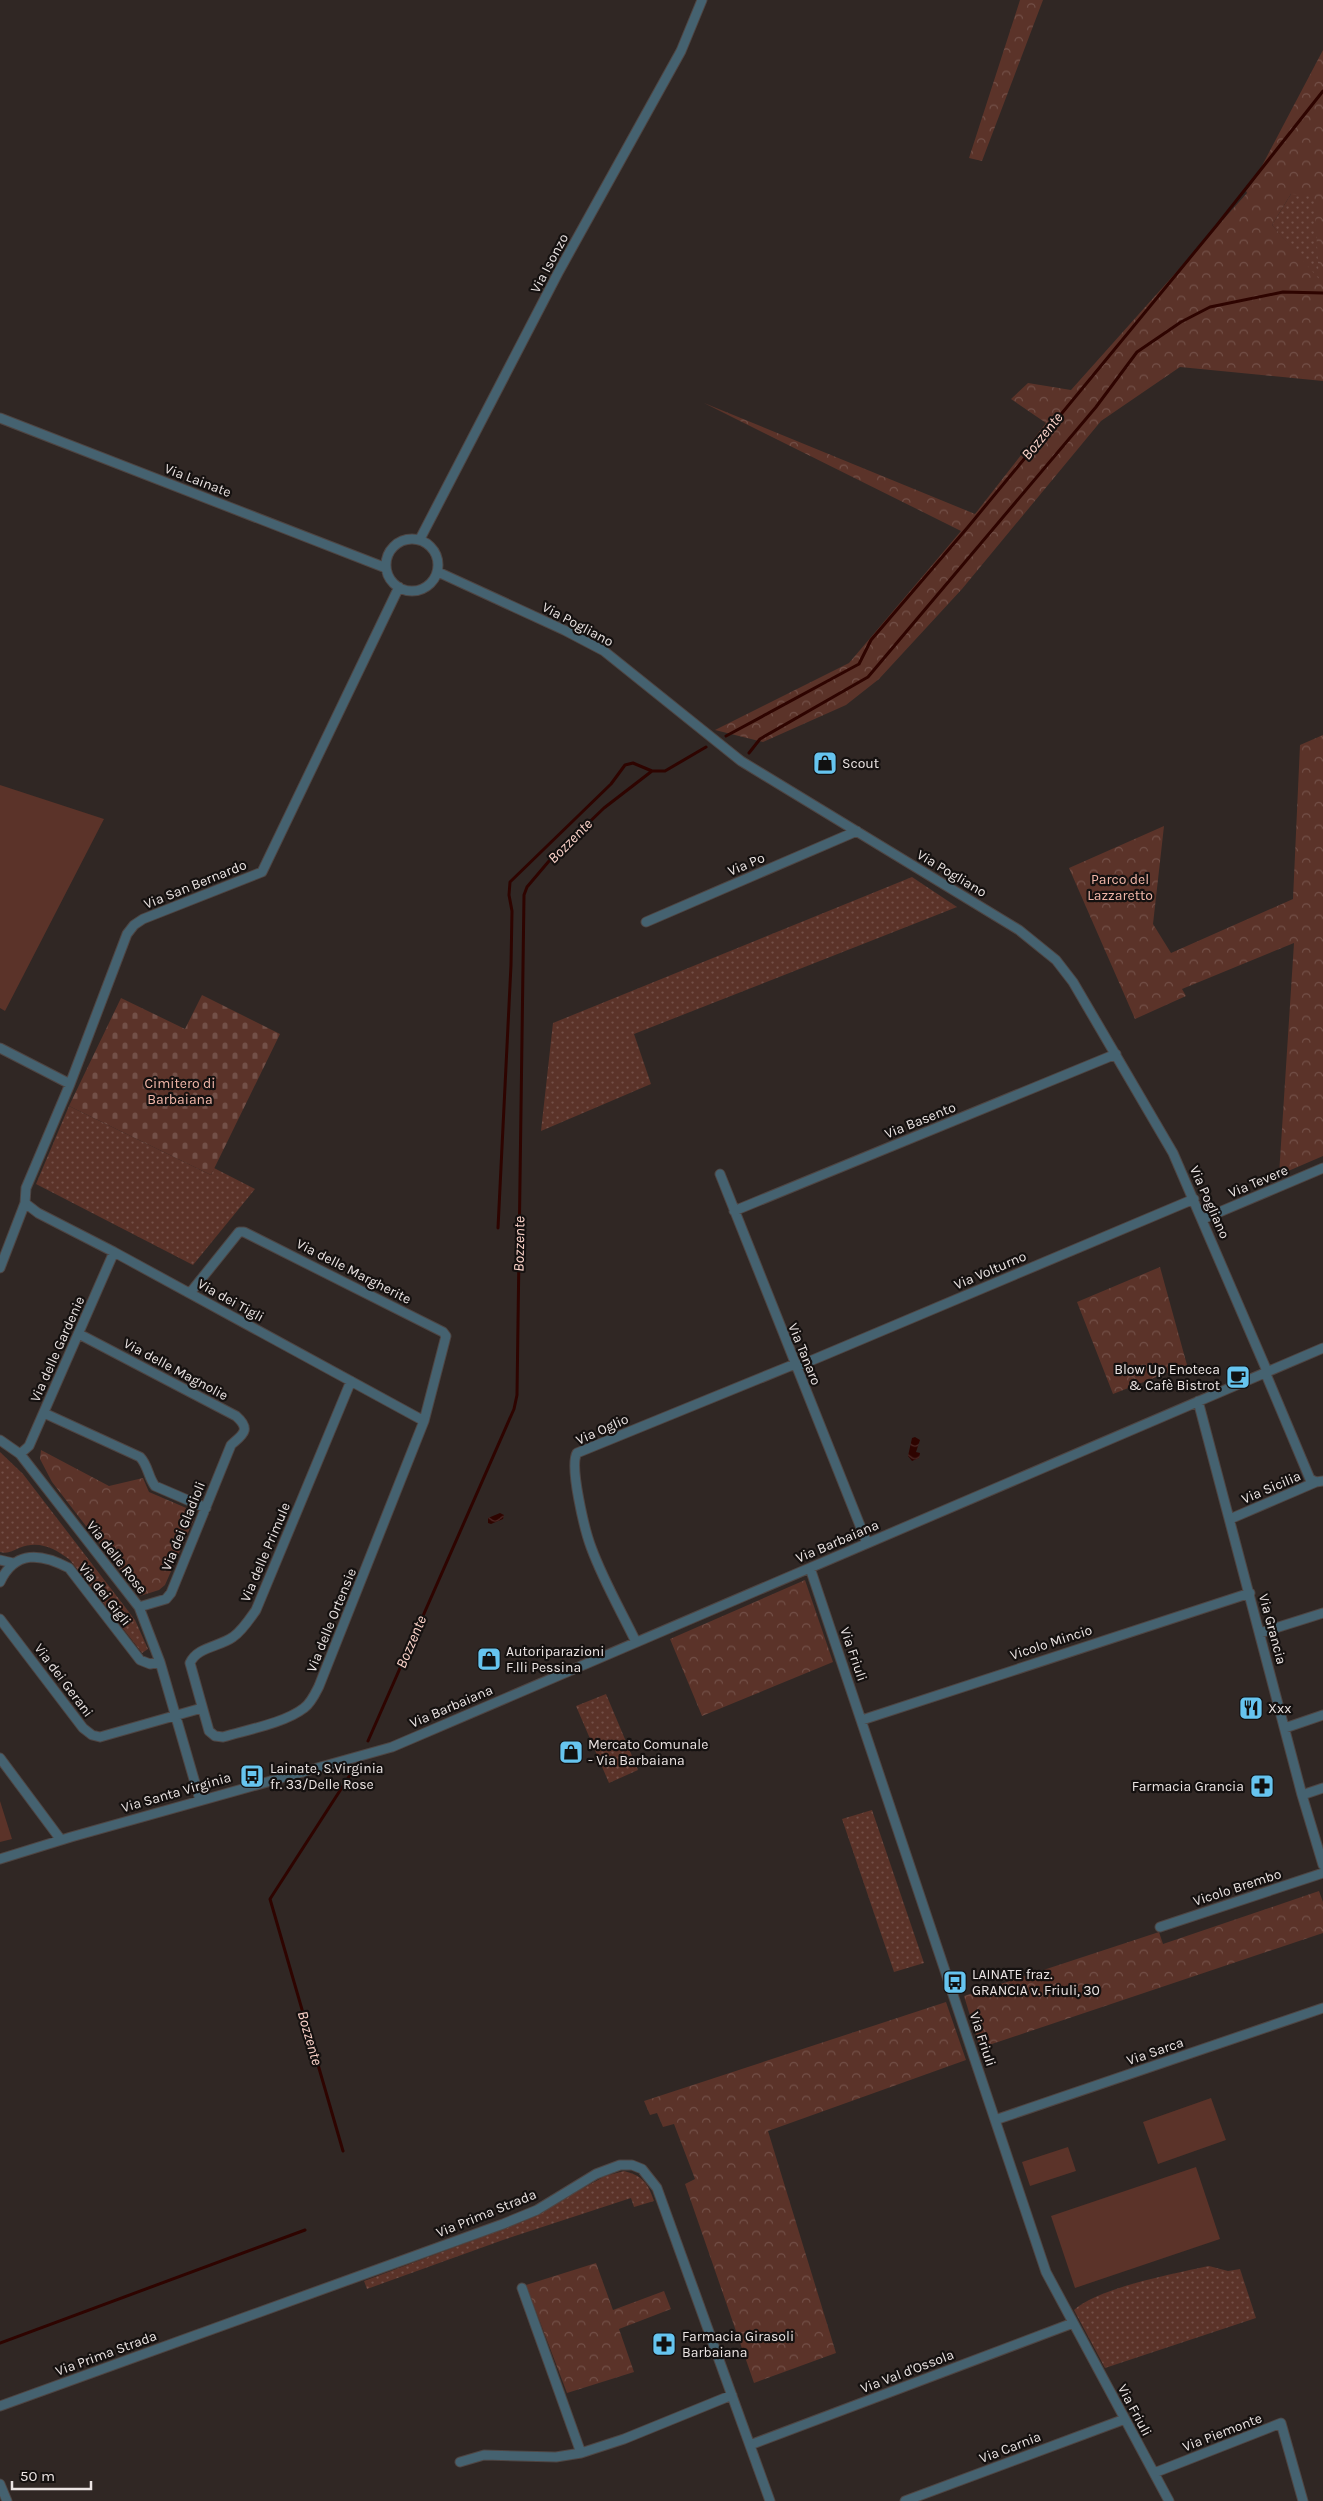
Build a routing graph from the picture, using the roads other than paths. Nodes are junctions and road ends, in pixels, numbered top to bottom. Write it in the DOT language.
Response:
graph roads {
  1 [pos="702,0"];
  2 [pos="0,418"];
  3 [pos="420,539"];
  4 [pos="386,568"];
  5 [pos="438,572"];
  6 [pos="398,587"];
  7 [pos="857,831"];
  8 [pos="646,922"];
  9 [pos="0,1048"];
  10 [pos="1116,1054"];
  11 [pos="70,1084"];
  12 [pos="1323,1168"];
  13 [pos="720,1174"];
  14 [pos="1194,1199"];
  15 [pos="25,1203"];
  16 [pos="734,1211"];
  17 [pos="1203,1219"];
  18 [pos="114,1252"];
  19 [pos="0,1268"];
  20 [pos="190,1293"];
  21 [pos="78,1334"];
  22 [pos="1323,1348"];
  23 [pos="795,1365"];
  24 [pos="1266,1372"];
  25 [pos="351,1381"];
  26 [pos="1198,1401"];
  27 [pos="44,1413"];
  28 [pos="424,1421"];
  29 [pos="239,1439"];
  30 [pos="0,1440"];
  31 [pos="20,1454"];
  32 [pos="1319,1482"];
  33 [pos="206,1508"];
  34 [pos="1230,1519"];
  35 [pos="866,1543"];
  36 [pos="0,1560"];
  37 [pos="13,1563"];
  38 [pos="810,1568"];
  39 [pos="0,1582"];
  40 [pos="1250,1593"];
  41 [pos="139,1608"];
  42 [pos="1323,1613"];
  43 [pos="0,1619"];
  44 [pos="1260,1633"];
  45 [pos="636,1642"];
  46 [pos="160,1662"];
  47 [pos="202,1708"];
  48 [pos="1323,1715"];
  49 [pos="175,1716"];
  50 [pos="862,1720"];
  51 [pos="1285,1728"];
  52 [pos="362,1755"];
  53 [pos="0,1758"];
  54 [pos="1323,1788"];
  55 [pos="1302,1794"];
  56 [pos="200,1800"];
  57 [pos="61,1840"];
  58 [pos="0,1860"];
  59 [pos="1323,1865"];
  60 [pos="1323,1873"];
  61 [pos="1160,1927"];
  62 [pos="1323,2008"];
  63 [pos="995,2120"];
  64 [pos="522,2288"];
  65 [pos="1073,2323"];
  66 [pos="732,2395"];
  67 [pos="0,2406"];
  68 [pos="1124,2419"];
  69 [pos="750,2445"];
  70 [pos="581,2453"];
  71 [pos="460,2462"];
  72 [pos="1154,2473"];
  73 [pos="0,2484"];
  74 [pos="7,2501"];
  75 [pos="770,2501"];
  76 [pos="905,2501"];
  77 [pos="1169,2501"];
  78 [pos="1302,2501"];
  1 -- 3 [label="street, Via Isonzo"];
  2 -- 4 [label="street, Via Lainate"];
  3 -- 4 [label="street"];
  3 -- 5 [label="street"];
  4 -- 6 [label="street"];
  5 -- 6 [label="street"];
  5 -- 7 [label="street, Via Pogliano"];
  6 -- 11 [label="street, Via San Bernardo"];
  7 -- 8 [label="street, Via Po"];
  7 -- 10 [label="street, Via Pogliano"];
  9 -- 11 [label="street"];
  10 -- 14 [label="street, Via Pogliano"];
  10 -- 16 [label="street, Via Basento"];
  11 -- 15 [label="street, Via San Bernardo"];
  12 -- 17 [label="street, Via Tevere"];
  13 -- 16 [label="street, Via Tanaro"];
  14 -- 17 [label="street, Via Pogliano"];
  14 -- 23 [label="street, Via Volturno"];
  15 -- 18 [label="street, Via dei Tigli"];
  15 -- 19 [label="street, Via San Bernardo"];
  16 -- 23 [label="street, Via Tanaro"];
  17 -- 24 [label="street, Via Pogliano"];
  18 -- 20 [label="street, Via dei Tigli"];
  18 -- 21 [label="street, Via delle Gardenie"];
  20 -- 25 [label="street, Via dei Tigli"];
  20 -- 28 [label="street, Via delle Margherite"];
  21 -- 27 [label="street, Via delle Gardenie"];
  21 -- 29 [label="street, Via delle Magnolie"];
  22 -- 24 [label="street, Via Barbaiana"];
  23 -- 35 [label="street, Via Tanaro"];
  23 -- 45 [label="street, Via Oglio"];
  24 -- 26 [label="street, Via Barbaiana"];
  24 -- 32 [label="street, Via Pogliano"];
  25 -- 28 [label="street, Via dei Tigli"];
  25 -- 47 [label="street, Via delle Primule"];
  26 -- 34 [label="street, Via Grancia"];
  26 -- 35 [label="street, Via Barbaiana"];
  27 -- 31 [label="street, Via delle Gardenie"];
  27 -- 33 [label="street"];
  28 -- 47 [label="street, Via delle Ortensie"];
  29 -- 33 [label="street, Via dei Gladioli"];
  30 -- 31 [label="street, Via delle Rose"];
  31 -- 41 [label="street, Via delle Rose"];
  32 -- 34 [label="street, Via Sicilia"];
  33 -- 41 [label="street, Via dei Gladioli"];
  34 -- 40 [label="street, Via Grancia"];
  35 -- 38 [label="street, Via Barbaiana"];
  36 -- 37 [label="street"];
  37 -- 39 [label="street"];
  37 -- 46 [label="street, Via dei Gigli"];
  38 -- 45 [label="street, Via Barbaiana"];
  38 -- 50 [label="street, Via Friuli"];
  40 -- 44 [label="street, Via Grancia"];
  40 -- 50 [label="street, Vicolo Mincio"];
  41 -- 46 [label="street, Via delle Rose"];
  42 -- 44 [label="street"];
  43 -- 49 [label="street, Via dei Gerani"];
  44 -- 51 [label="street, Via Grancia"];
  45 -- 52 [label="street, Via Barbaiana"];
  46 -- 49 [label="street, Via delle Rose"];
  47 -- 49 [label="street"];
  48 -- 51 [label="street"];
  49 -- 56 [label="street, Via delle Rose"];
  50 -- 63 [label="street, Via Friuli"];
  51 -- 55 [label="street, Via Grancia"];
  52 -- 56 [label="street, Via Santa Virginia"];
  53 -- 57 [label="street"];
  54 -- 55 [label="street"];
  55 -- 59 [label="street, Via Grancia"];
  56 -- 57 [label="street, Via Santa Virginia"];
  57 -- 58 [label="street, Via Santa Virginia"];
  60 -- 61 [label="street, Vicolo Brembo"];
  62 -- 63 [label="street, Via Sarca"];
  63 -- 65 [label="street, Via Friuli"];
  64 -- 70 [label="street"];
  65 -- 68 [label="street, Via Friuli"];
  65 -- 69 [label="street, Via Val d'Ossola"];
  66 -- 67 [label="street, Via Prima Strada"];
  66 -- 69 [label="street, Via Prima Strada"];
  66 -- 70 [label="street"];
  68 -- 72 [label="street, Via Friuli"];
  68 -- 76 [label="street, Via Carnia"];
  69 -- 75 [label="street, Via Prima Strada"];
  70 -- 71 [label="street"];
  72 -- 77 [label="street, Via Friuli"];
  72 -- 78 [label="street, Via Piemonte"];
  73 -- 74 [label="street"];
}
